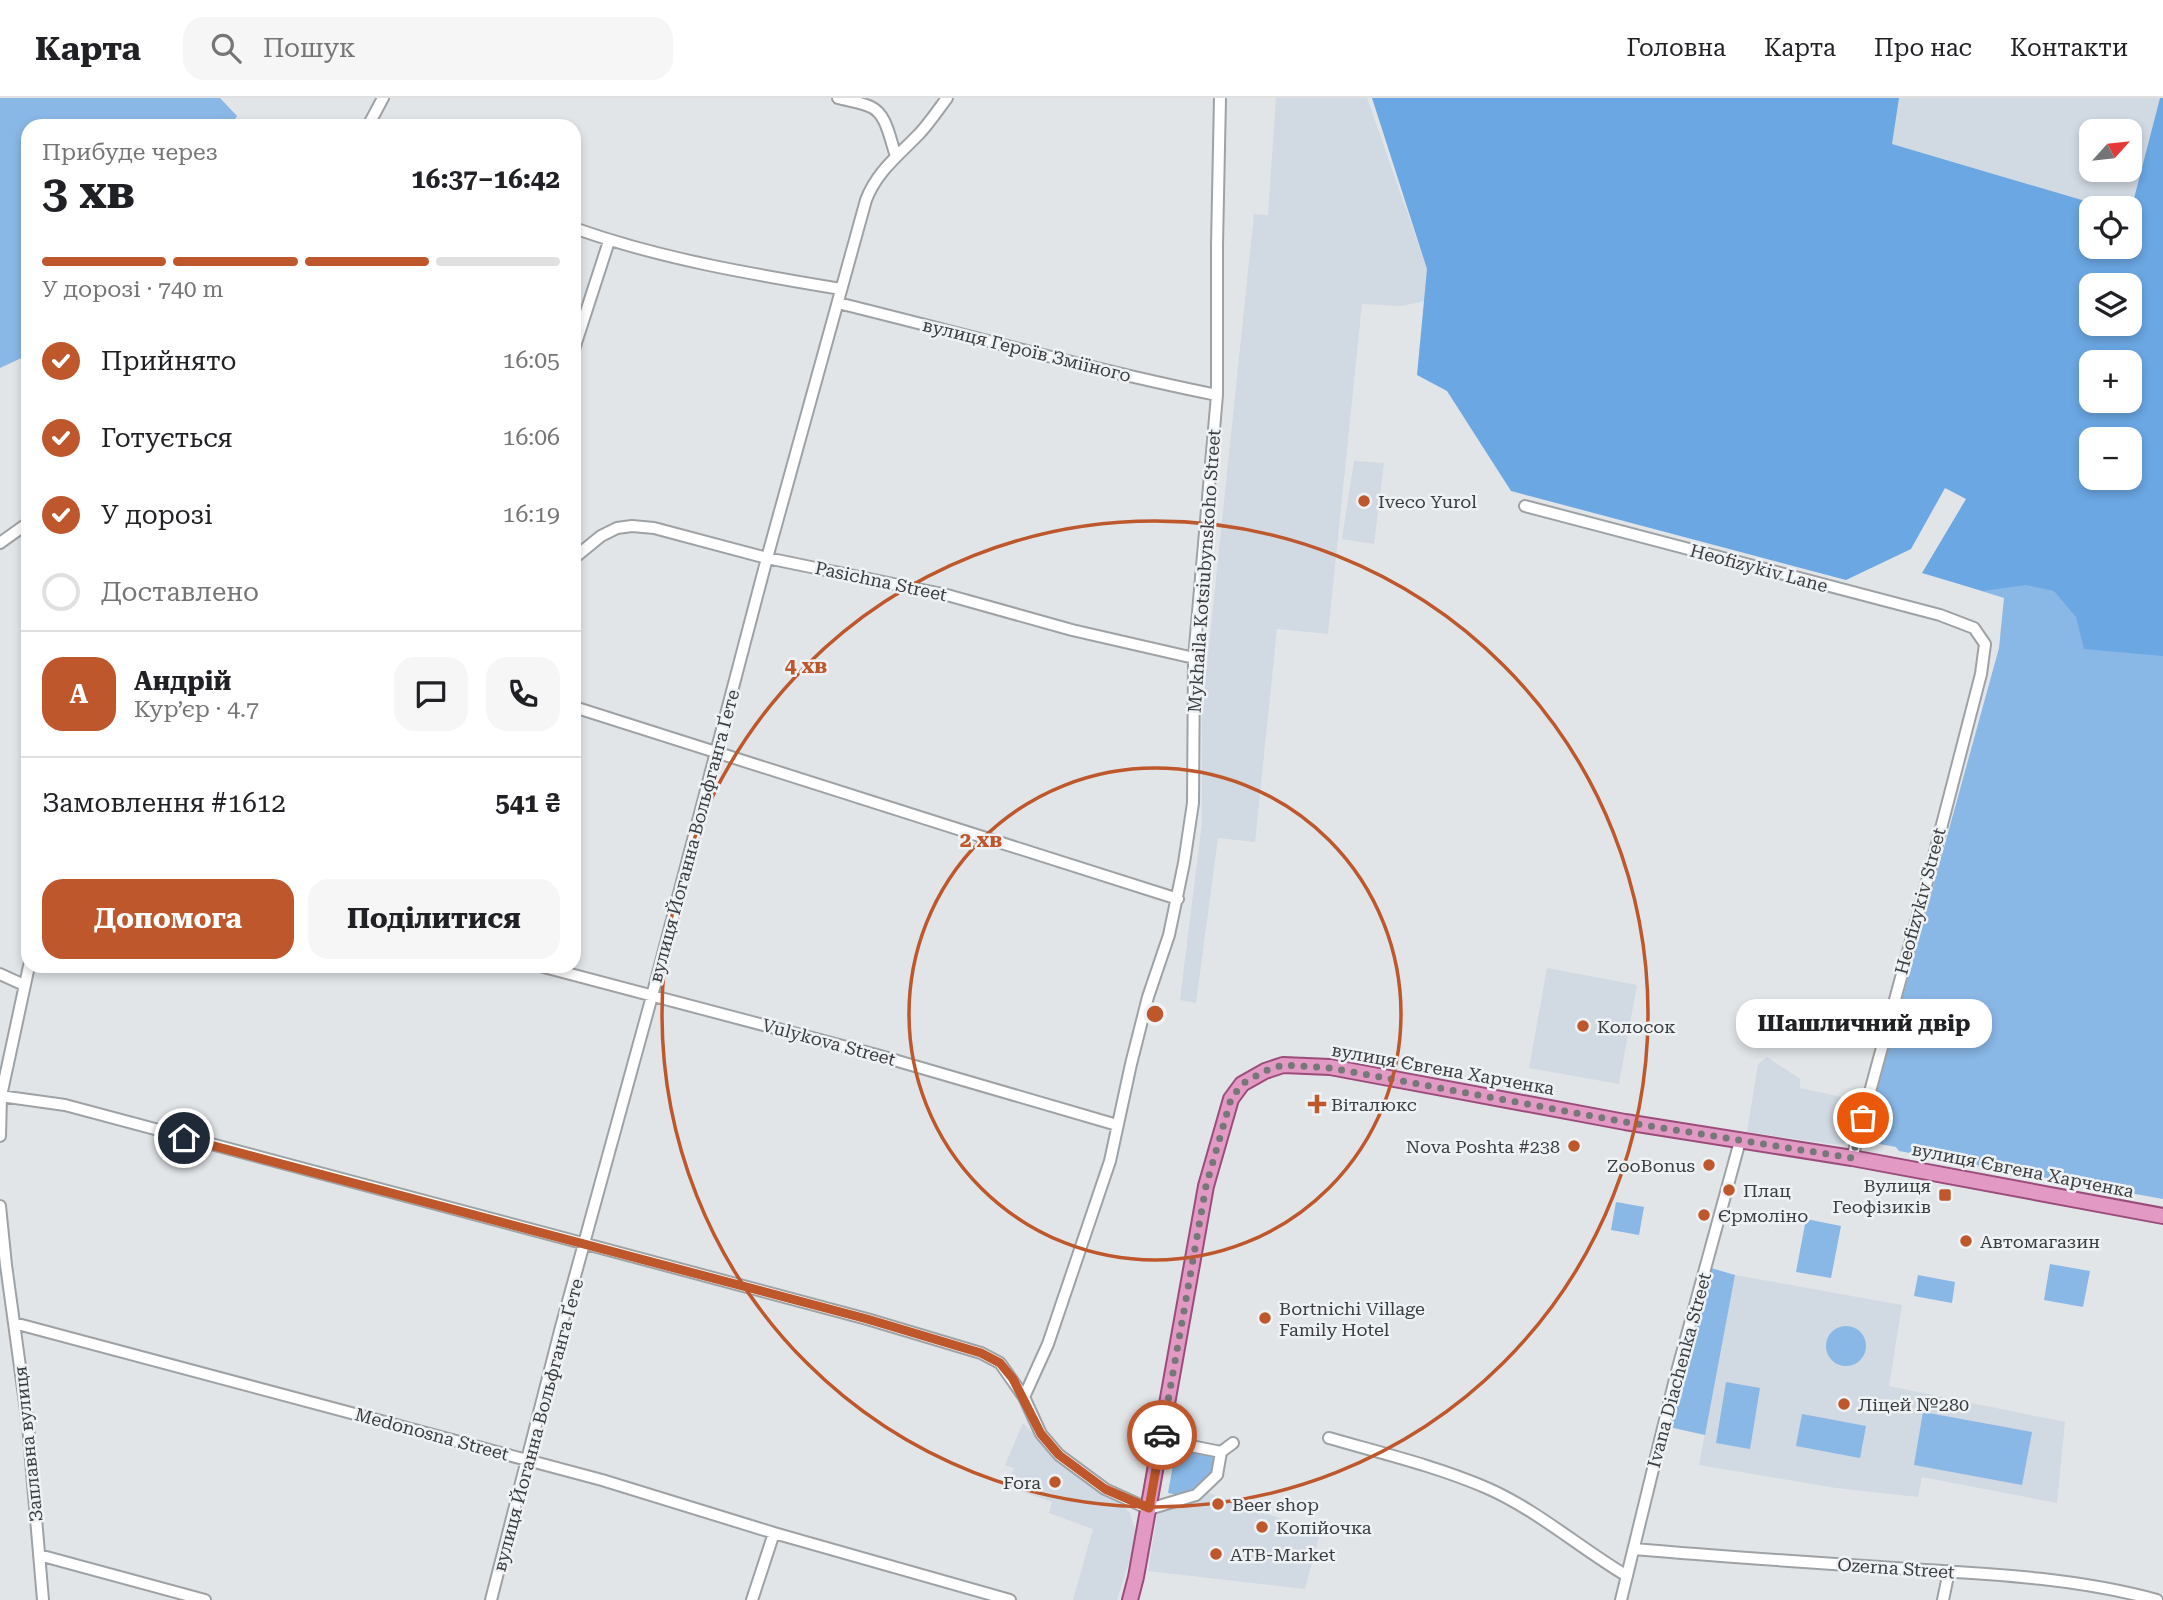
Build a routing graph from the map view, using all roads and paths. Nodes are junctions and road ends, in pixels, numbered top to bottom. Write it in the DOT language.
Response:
graph roads {
  1 [pos="383,98"];
  2 [pos="838,98"];
  3 [pos="947,98"];
  4 [pos="1220,98"];
  5 [pos="372,119"];
  6 [pos="896,156"];
  7 [pos="581,231"];
  8 [pos="610,241"];
  9 [pos="841,289"];
  10 [pos="838,303"];
  11 [pos="581,328"];
  12 [pos="1217,395"];
  13 [pos="1525,506"];
  14 [pos="21,528"];
  15 [pos="0,543"];
  16 [pos="581,552"];
  17 [pos="767,558"];
  18 [pos="1985,644"];
  19 [pos="1194,658"];
  20 [pos="581,709"];
  21 [pos="717,754"];
  22 [pos="1178,899"];
  23 [pos="27,973"];
  24 [pos="566,973"];
  25 [pos="0,974"];
  26 [pos="24,985"];
  27 [pos="652,996"];
  28 [pos="1,1096"];
  29 [pos="1117,1125"];
  30 [pos="0,1136"];
  31 [pos="1740,1141"];
  32 [pos="1852,1158"];
  33 [pos="0,1206"];
  34 [pos="2163,1216"];
  35 [pos="586,1244"];
  36 [pos="14,1323"];
  37 [pos="1024,1397"];
  38 [pos="1329,1438"];
  39 [pos="1161,1440"];
  40 [pos="1233,1443"];
  41 [pos="1221,1452"];
  42 [pos="528,1460"];
  43 [pos="1149,1508"];
  44 [pos="774,1533"];
  45 [pos="1634,1549"];
  46 [pos="39,1555"];
  47 [pos="1949,1571"];
  48 [pos="1627,1576"];
  49 [pos="43,1600"];
  50 [pos="205,1600"];
  51 [pos="491,1600"];
  52 [pos="752,1600"];
  53 [pos="1010,1600"];
  54 [pos="1129,1600"];
  55 [pos="1621,1600"];
  56 [pos="1943,1600"];
  57 [pos="2157,1600"];
  1 -- 5 [label="street"];
  2 -- 6 [label="street"];
  3 -- 6 [label="street, вулиця Йоганна Вольфганга Ґете"];
  4 -- 12 [label="street, Mykhaila Kotsiubynskoho Street"];
  6 -- 9 [label="street, вулиця Йоганна Вольфганга Ґете"];
  7 -- 8 [label="street"];
  8 -- 9 [label="street"];
  8 -- 11 [label="street"];
  9 -- 10 [label="street, вулиця Йоганна Вольфганга Ґете"];
  10 -- 12 [label="street, вулиця Героїв Зміїного"];
  10 -- 17 [label="street, вулиця Йоганна Вольфганга Ґете"];
  12 -- 19 [label="street, Mykhaila Kotsiubynskoho Street"];
  13 -- 18 [label="street, Heofizykiv Lane"];
  14 -- 15 [label="street"];
  16 -- 17 [label="street, Pasichna Street"];
  17 -- 19 [label="street, Pasichna Street"];
  17 -- 21 [label="street, вулиця Йоганна Вольфганга Ґете"];
  18 -- 32 [label="street, Heofizykiv Street"];
  19 -- 22 [label="street, Mykhaila Kotsiubynskoho Street"];
  20 -- 21 [label="street"];
  21 -- 22 [label="street"];
  21 -- 27 [label="street, вулиця Йоганна Вольфганга Ґете"];
  22 -- 29 [label="street, Mykhaila Kotsiubynskoho Street"];
  23 -- 26 [label="street"];
  24 -- 27 [label="street, Vulykova Street"];
  25 -- 26 [label="street"];
  26 -- 28 [label="street"];
  27 -- 29 [label="street, Vulykova Street"];
  27 -- 35 [label="street, вулиця Йоганна Вольфганга Ґете"];
  28 -- 30 [label="street"];
  28 -- 35 [label="street"];
  29 -- 37 [label="street, Mykhaila Kotsiubynskoho Street"];
  31 -- 32 [label="main road, вулиця Євгена Харченка"];
  31 -- 39 [label="main road, вулиця Євгена Харченка"];
  31 -- 45 [label="street, Ivana Diachenka Street"];
  32 -- 34 [label="main road, вулиця Євгена Харченка"];
  33 -- 36 [label="street, Заплавна вулиця"];
  35 -- 37 [label="street"];
  35 -- 42 [label="street, вулиця Йоганна Вольфганга Ґете"];
  36 -- 42 [label="street, Medonosna Street"];
  36 -- 46 [label="street, Заплавна вулиця"];
  37 -- 43 [label="street"];
  38 -- 48 [label="street"];
  39 -- 41 [label="street"];
  39 -- 43 [label="main road, вулиця Євгена Харченка"];
  40 -- 41 [label="street"];
  41 -- 43 [label="street"];
  42 -- 44 [label="street, Medonosna Street"];
  42 -- 51 [label="street, вулиця Йоганна Вольфганга Ґете"];
  43 -- 54 [label="main road, вулиця Євгена Харченка"];
  44 -- 52 [label="street"];
  44 -- 53 [label="street, Medonosna Street"];
  45 -- 47 [label="street, Ozerna Street"];
  45 -- 48 [label="street, Ivana Diachenka Street"];
  46 -- 49 [label="street, Заплавна вулиця"];
  46 -- 50 [label="street"];
  47 -- 56 [label="street"];
  47 -- 57 [label="street, Ozerna Street"];
  48 -- 55 [label="street, Ivana Diachenka Street"];
}
